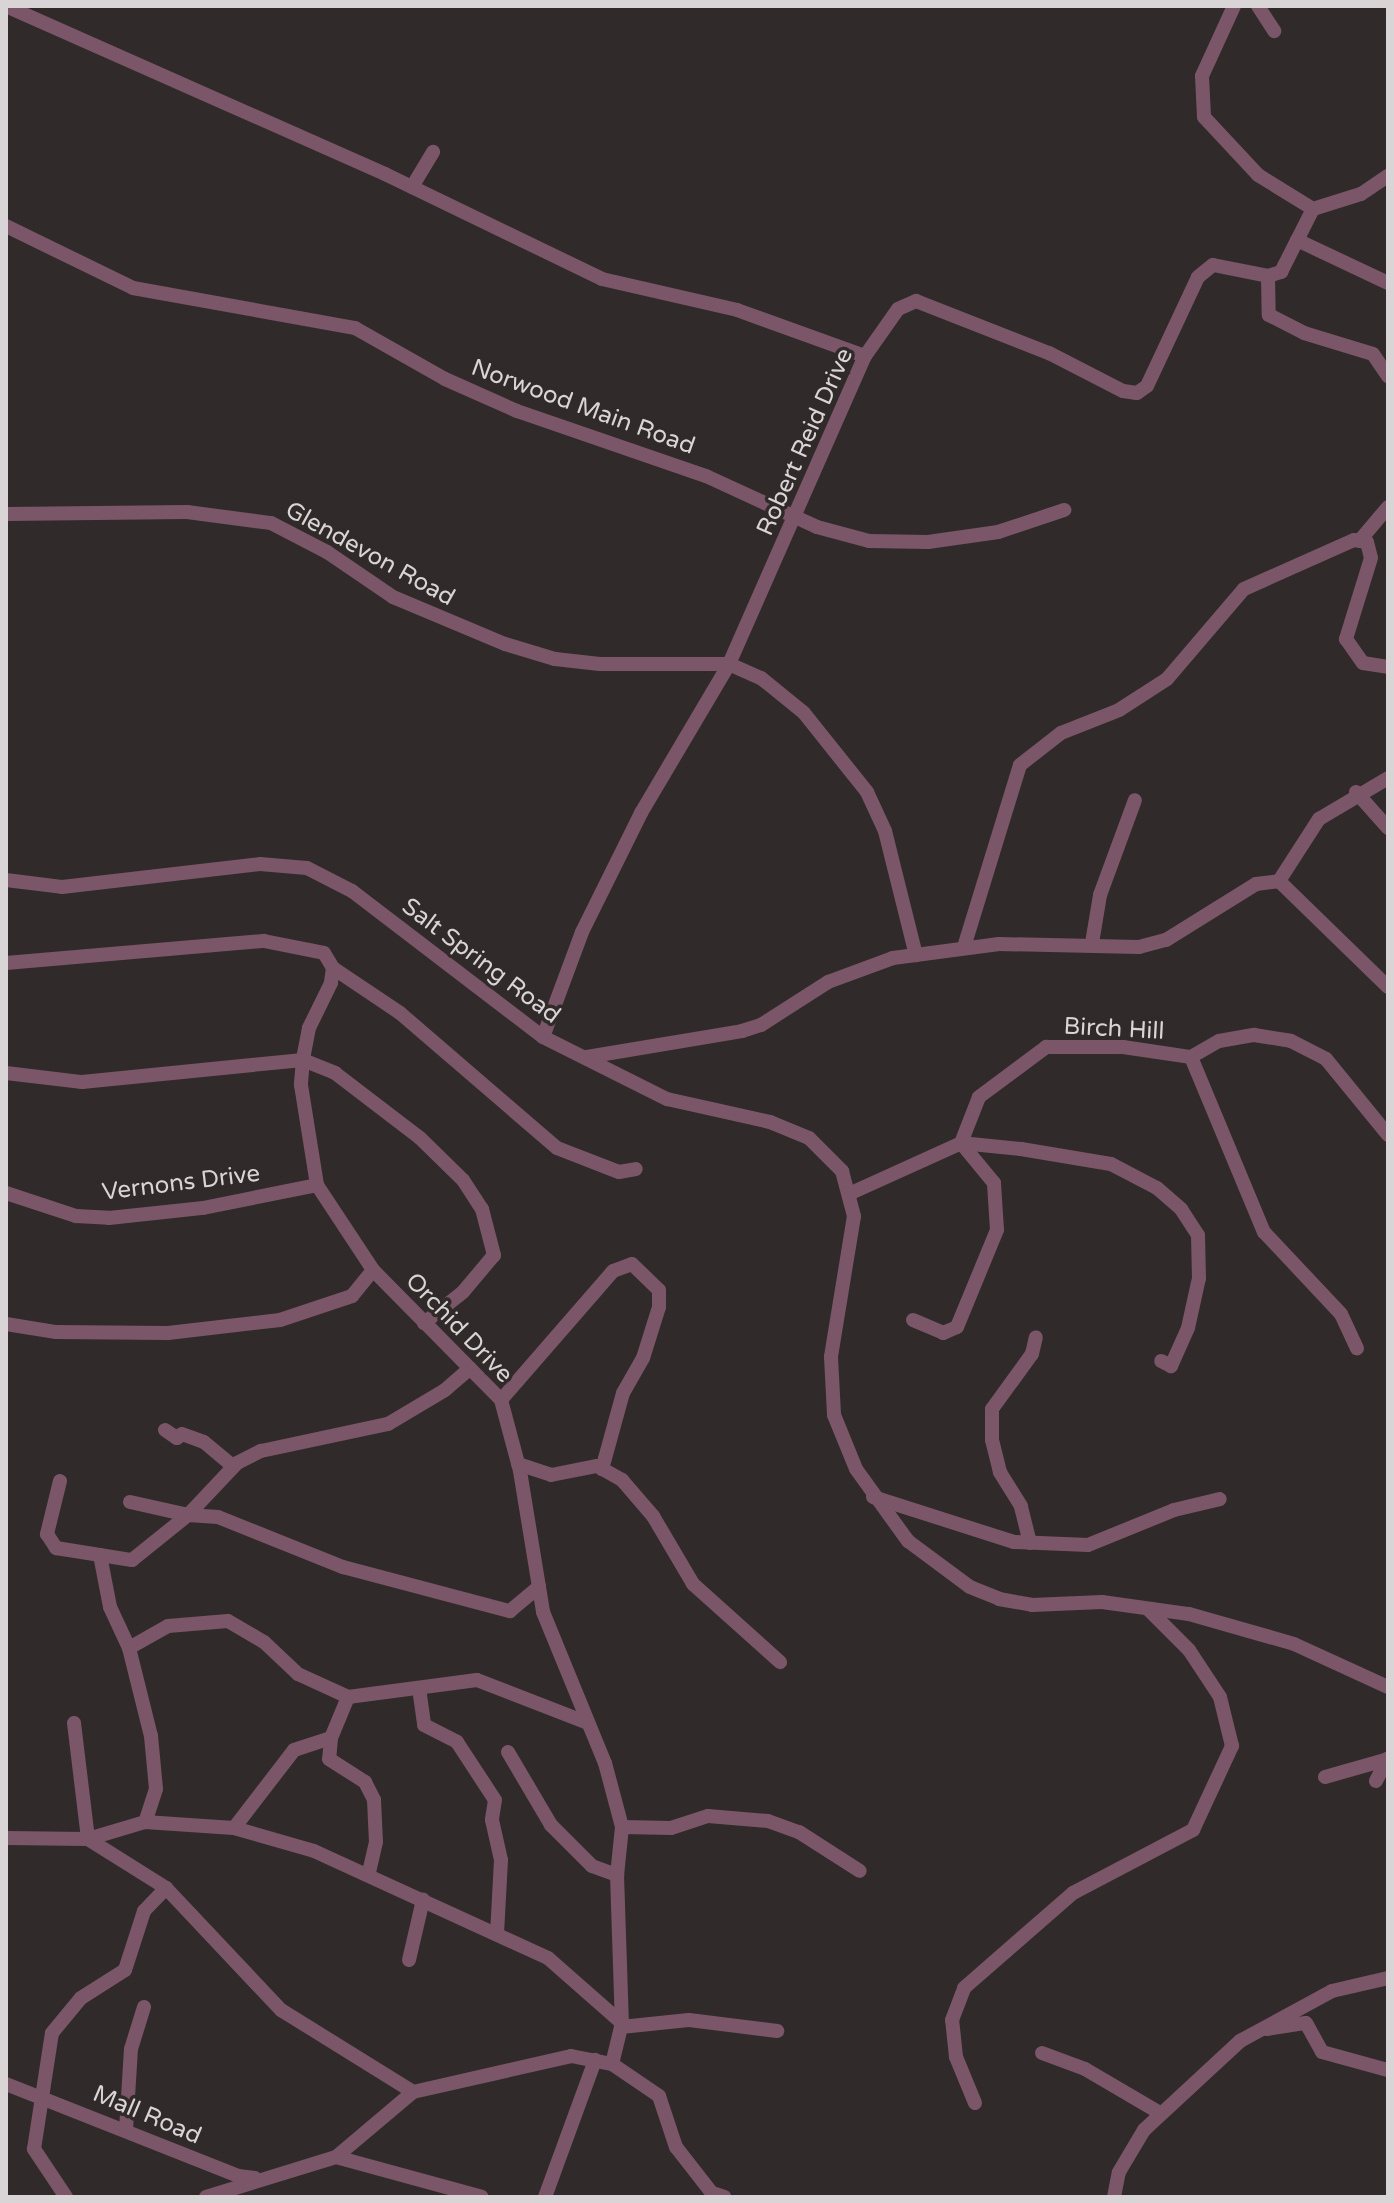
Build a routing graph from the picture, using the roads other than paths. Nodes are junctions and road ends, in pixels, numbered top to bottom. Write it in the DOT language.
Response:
graph roads {
  1 [pos="1234,6"];
  2 [pos="1258,6"];
  3 [pos="9,10"];
  4 [pos="1274,31"];
  5 [pos="433,152"];
  6 [pos="1388,176"];
  7 [pos="412,187"];
  8 [pos="1313,209"];
  9 [pos="6,226"];
  10 [pos="1297,240"];
  11 [pos="1268,276"];
  12 [pos="1388,283"];
  13 [pos="865,356"];
  14 [pos="1388,376"];
  15 [pos="1388,507"];
  16 [pos="1064,510"];
  17 [pos="6,514"];
  18 [pos="796,515"];
  19 [pos="1361,539"];
  20 [pos="729,664"];
  21 [pos="1388,667"];
  22 [pos="1388,778"];
  23 [pos="1356,792"];
  24 [pos="1135,800"];
  25 [pos="1388,828"];
  26 [pos="6,880"];
  27 [pos="1279,881"];
  28 [pos="1092,943"];
  29 [pos="964,947"];
  30 [pos="916,955"];
  31 [pos="6,963"];
  32 [pos="333,968"];
  33 [pos="1388,987"];
  34 [pos="543,1037"];
  35 [pos="587,1057"];
  36 [pos="1191,1057"];
  37 [pos="303,1060"];
  38 [pos="6,1073"];
  39 [pos="1388,1135"];
  40 [pos="961,1143"];
  41 [pos="636,1169"];
  42 [pos="317,1185"];
  43 [pos="6,1193"];
  44 [pos="851,1193"];
  45 [pos="373,1270"];
  46 [pos="913,1320"];
  47 [pos="424,1323"];
  48 [pos="6,1324"];
  49 [pos="1036,1337"];
  50 [pos="1357,1348"];
  51 [pos="1161,1361"];
  52 [pos="470,1368"];
  53 [pos="501,1400"];
  54 [pos="165,1430"];
  55 [pos="518,1464"];
  56 [pos="233,1466"];
  57 [pos="602,1469"];
  58 [pos="60,1481"];
  59 [pos="873,1497"];
  60 [pos="1220,1499"];
  61 [pos="130,1502"];
  62 [pos="188,1515"];
  63 [pos="1030,1543"];
  64 [pos="100,1555"];
  65 [pos="539,1587"];
  66 [pos="1148,1609"];
  67 [pos="129,1648"];
  68 [pos="780,1662"];
  69 [pos="1388,1687"];
  70 [pos="419,1688"];
  71 [pos="348,1697"];
  72 [pos="74,1723"];
  73 [pos="588,1723"];
  74 [pos="331,1738"];
  75 [pos="508,1752"];
  76 [pos="1388,1759"];
  77 [pos="1325,1777"];
  78 [pos="1376,1781"];
  79 [pos="145,1822"];
  80 [pos="622,1827"];
  81 [pos="234,1828"];
  82 [pos="6,1838"];
  83 [pos="88,1839"];
  84 [pos="860,1871"];
  85 [pos="369,1873"];
  86 [pos="617,1875"];
  87 [pos="166,1888"];
  88 [pos="423,1900"];
  89 [pos="497,1934"];
  90 [pos="409,1960"];
  91 [pos="1388,1978"];
  92 [pos="144,2007"];
  93 [pos="622,2025"];
  94 [pos="777,2031"];
  95 [pos="1255,2031"];
  96 [pos="1042,2053"];
  97 [pos="595,2060"];
  98 [pos="612,2064"];
  99 [pos="1386,2067"];
  100 [pos="6,2084"];
  101 [pos="413,2092"];
  102 [pos="46,2096"];
  103 [pos="975,2103"];
  104 [pos="1160,2113"];
  105 [pos="126,2130"];
  106 [pos="336,2157"];
  107 [pos="271,2179"];
  108 [pos="716,2196"];
  109 [pos="66,2197"];
  110 [pos="206,2197"];
  111 [pos="482,2197"];
  112 [pos="545,2197"];
  113 [pos="1114,2197"];
  1 -- 8 [label="street"];
  2 -- 4 [label="street"];
  3 -- 7 [label="street"];
  5 -- 7 [label="street"];
  6 -- 8 [label="street"];
  7 -- 13 [label="street"];
  8 -- 10 [label="street"];
  9 -- 18 [label="street, Norwood Main Road"];
  10 -- 11 [label="street"];
  10 -- 12 [label="street"];
  11 -- 13 [label="street, Robert Reid Drive"];
  11 -- 14 [label="street"];
  13 -- 18 [label="street, Robert Reid Drive"];
  15 -- 19 [label="street"];
  16 -- 18 [label="street, Norwood Main Road"];
  17 -- 20 [label="street, Glendevon Road"];
  18 -- 20 [label="street, Robert Reid Drive"];
  19 -- 21 [label="street"];
  19 -- 29 [label="street"];
  20 -- 30 [label="street, Glendevon Road"];
  20 -- 34 [label="street, Robert Reid Drive"];
  22 -- 23 [label="street"];
  23 -- 25 [label="street"];
  23 -- 27 [label="street"];
  24 -- 28 [label="street"];
  26 -- 34 [label="street, Salt Spring Road"];
  27 -- 28 [label="street"];
  27 -- 33 [label="street"];
  28 -- 29 [label="street"];
  29 -- 30 [label="street"];
  30 -- 35 [label="street"];
  31 -- 32 [label="street"];
  32 -- 37 [label="street, Orchid Drive"];
  32 -- 41 [label="street"];
  34 -- 35 [label="street, Salt Spring Road"];
  35 -- 44 [label="street, Salt Spring Road"];
  36 -- 39 [label="street, Birch Hill"];
  36 -- 40 [label="street, Birch Hill"];
  36 -- 50 [label="street"];
  37 -- 38 [label="street"];
  37 -- 42 [label="street, Orchid Drive"];
  37 -- 47 [label="street"];
  40 -- 44 [label="street"];
  40 -- 46 [label="street"];
  40 -- 51 [label="street"];
  42 -- 43 [label="street, Vernons Drive"];
  42 -- 45 [label="street, Orchid Drive"];
  44 -- 59 [label="street"];
  45 -- 47 [label="street, Orchid Drive"];
  45 -- 48 [label="street"];
  47 -- 52 [label="street, Orchid Drive"];
  49 -- 63 [label="street"];
  52 -- 53 [label="street, Orchid Drive"];
  52 -- 56 [label="street"];
  53 -- 55 [label="street, Orchid Drive"];
  53 -- 57 [label="street"];
  54 -- 56 [label="street"];
  55 -- 57 [label="street"];
  55 -- 65 [label="street, Orchid Drive"];
  56 -- 62 [label="street"];
  57 -- 68 [label="street"];
  58 -- 64 [label="street"];
  59 -- 63 [label="street"];
  59 -- 66 [label="street"];
  60 -- 63 [label="street"];
  61 -- 62 [label="street"];
  62 -- 64 [label="street"];
  62 -- 65 [label="street"];
  64 -- 67 [label="street"];
  65 -- 73 [label="street, Orchid Drive"];
  66 -- 69 [label="street"];
  66 -- 103 [label="street"];
  67 -- 71 [label="street"];
  67 -- 79 [label="street"];
  70 -- 71 [label="street"];
  70 -- 73 [label="street"];
  70 -- 89 [label="street"];
  71 -- 74 [label="street"];
  72 -- 83 [label="street"];
  73 -- 80 [label="street, Orchid Drive"];
  74 -- 81 [label="street"];
  74 -- 85 [label="street"];
  75 -- 86 [label="street"];
  76 -- 77 [label="street"];
  76 -- 78 [label="street"];
  79 -- 81 [label="street"];
  79 -- 83 [label="street"];
  80 -- 84 [label="street"];
  80 -- 86 [label="street, Orchid Drive"];
  81 -- 85 [label="street"];
  82 -- 83 [label="street"];
  83 -- 87 [label="street"];
  85 -- 88 [label="street"];
  86 -- 93 [label="street, Orchid Drive"];
  87 -- 101 [label="street"];
  87 -- 102 [label="street"];
  88 -- 89 [label="street"];
  88 -- 90 [label="street"];
  89 -- 93 [label="street"];
  91 -- 95 [label="street"];
  92 -- 105 [label="street"];
  93 -- 94 [label="street"];
  93 -- 98 [label="street, Orchid Drive"];
  95 -- 99 [label="street"];
  95 -- 104 [label="street"];
  96 -- 104 [label="street"];
  97 -- 98 [label="street"];
  97 -- 101 [label="street"];
  97 -- 112 [label="street"];
  98 -- 108 [label="street"];
  100 -- 102 [label="street, Mall Road"];
  101 -- 106 [label="street"];
  102 -- 105 [label="street, Mall Road"];
  102 -- 109 [label="street"];
  104 -- 113 [label="street"];
  105 -- 107 [label="street, Mall Road"];
  106 -- 107 [label="street"];
  106 -- 111 [label="street"];
  107 -- 110 [label="street"];
}
